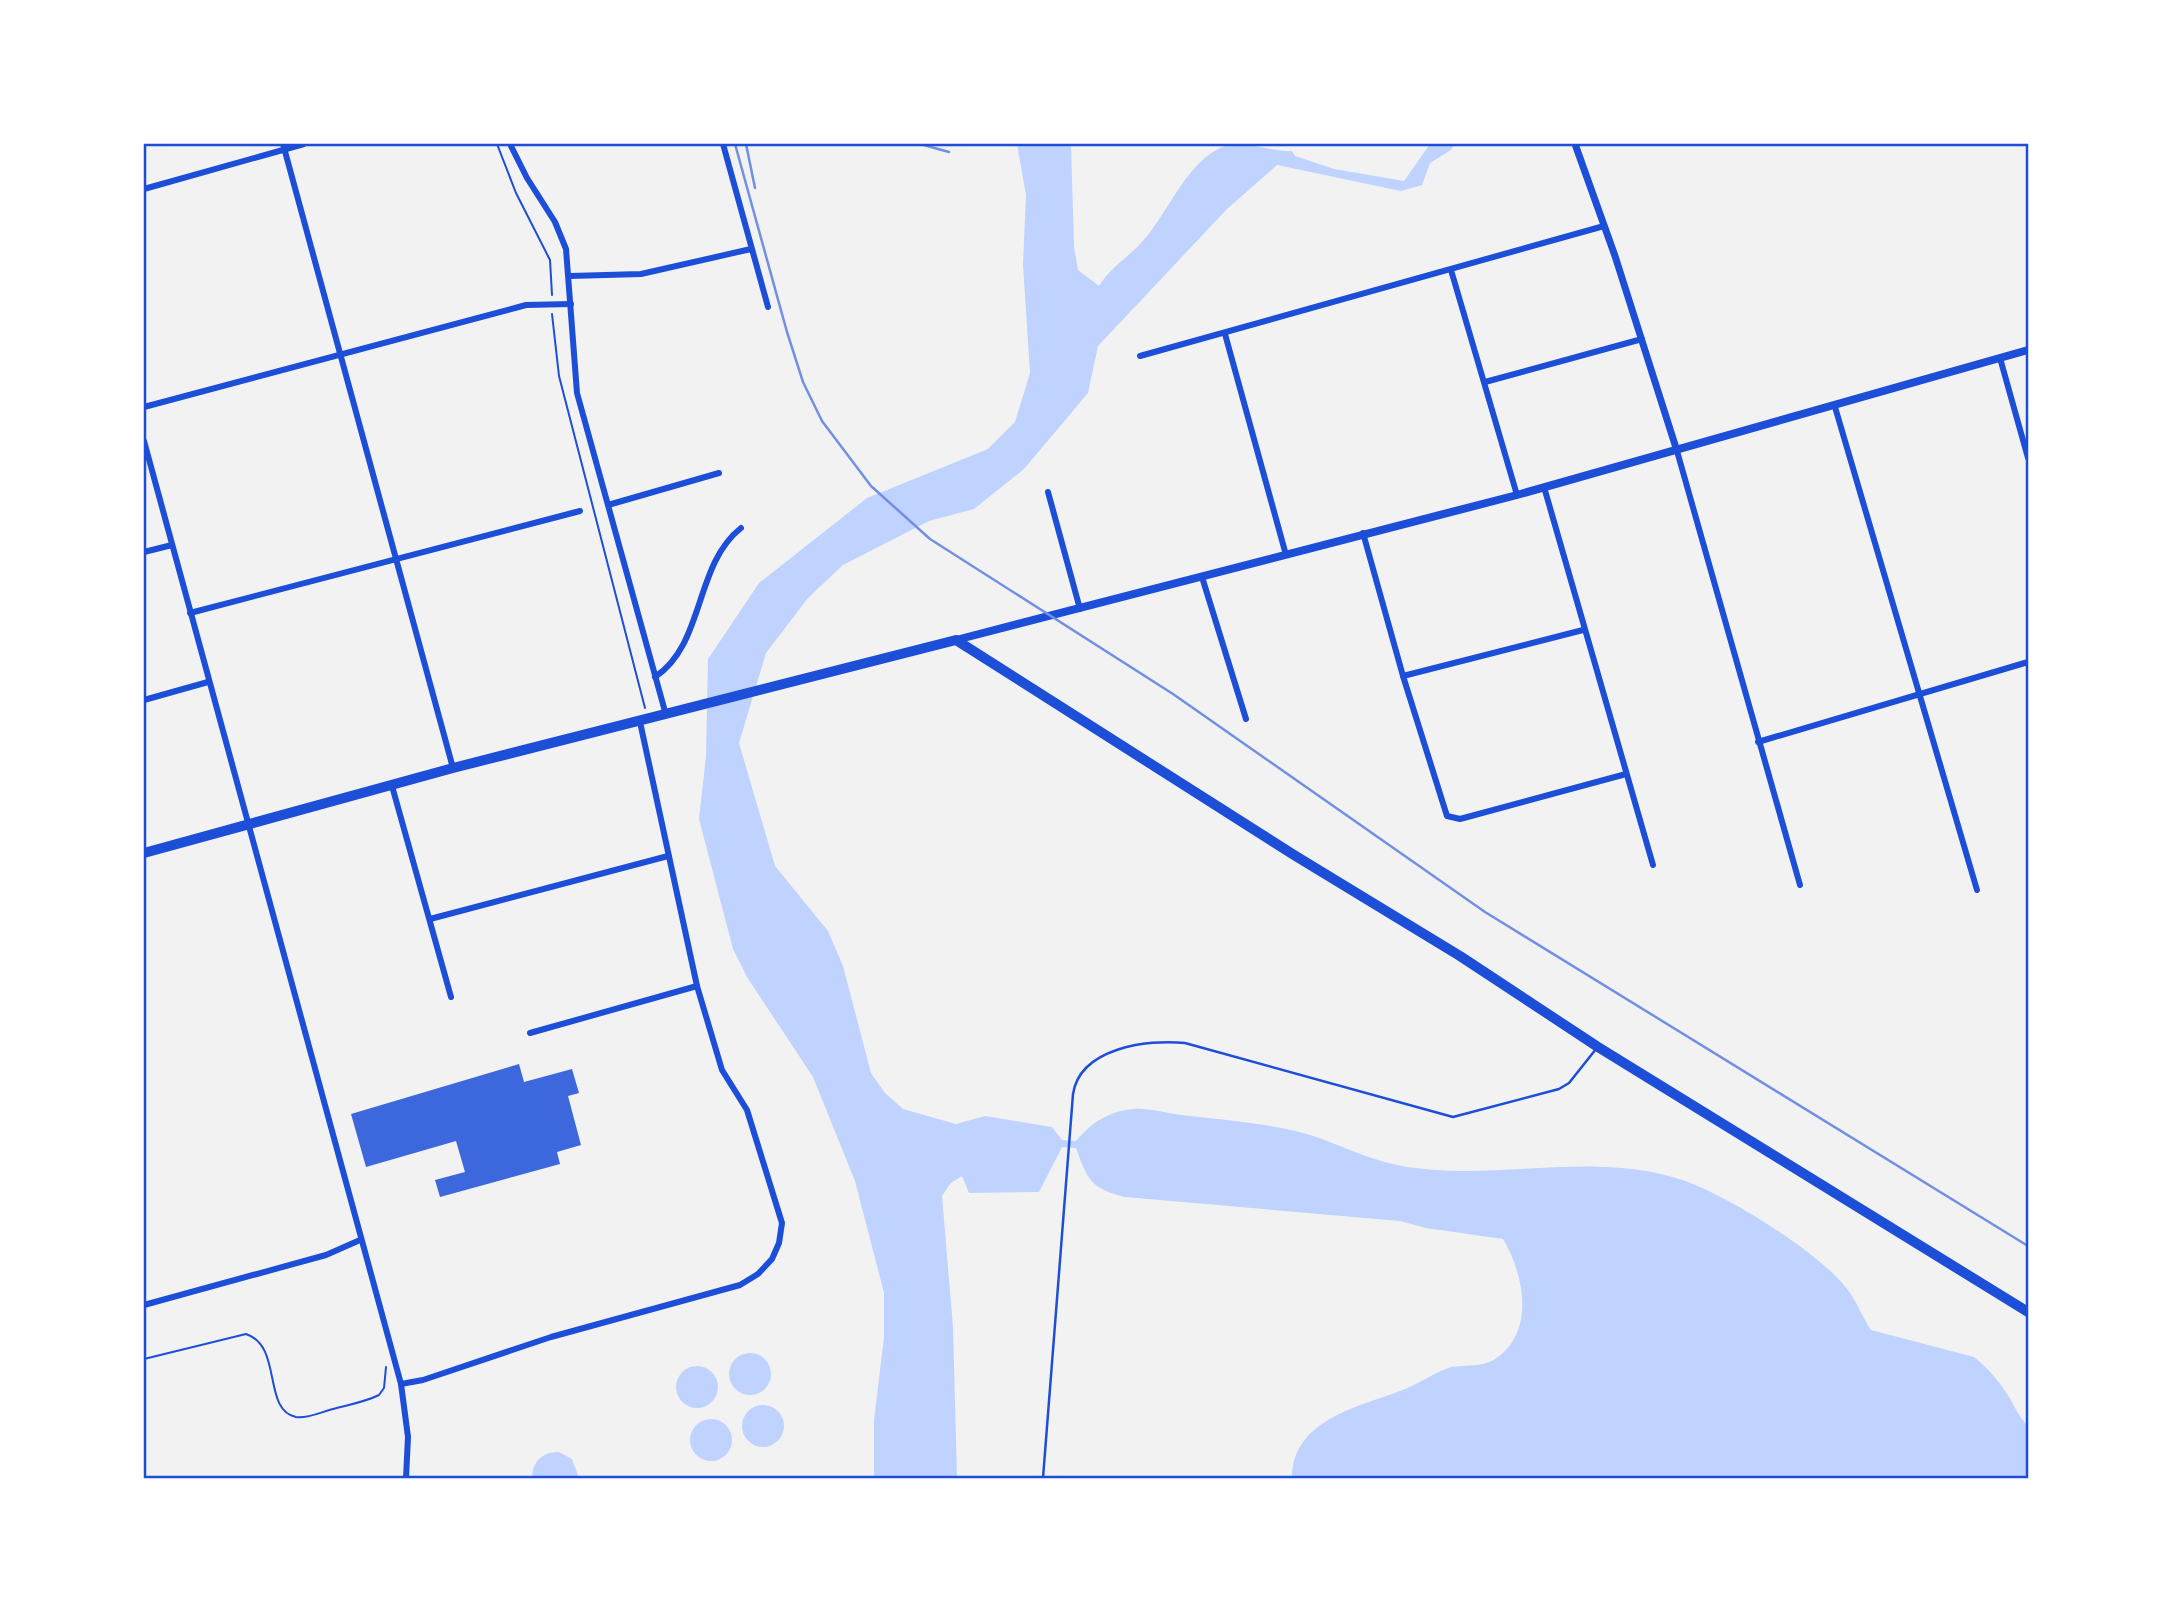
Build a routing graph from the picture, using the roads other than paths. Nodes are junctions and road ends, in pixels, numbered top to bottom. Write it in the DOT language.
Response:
graph roads {
  1 [pos="304,144"];
  2 [pos="510,144"];
  3 [pos="723,144"];
  4 [pos="1574,144"];
  5 [pos="284,146"];
  6 [pos="144,188"];
  7 [pos="1604,226"];
  8 [pos="751,249"];
  9 [pos="1451,270"];
  10 [pos="570,276"];
  11 [pos="571,304"];
  12 [pos="768,307"];
  13 [pos="1225,334"];
  14 [pos="1642,339"];
  15 [pos="2028,350"];
  16 [pos="341,355"];
  17 [pos="1140,356"];
  18 [pos="2000,358"];
  19 [pos="1485,382"];
  20 [pos="144,407"];
  21 [pos="1835,407"];
  22 [pos="144,440"];
  23 [pos="1677,451"];
  24 [pos="2028,458"];
  25 [pos="719,473"];
  26 [pos="1544,487"];
  27 [pos="1048,492"];
  28 [pos="1517,495"];
  29 [pos="608,505"];
  30 [pos="580,511"];
  31 [pos="741,528"];
  32 [pos="1363,533"];
  33 [pos="172,545"];
  34 [pos="144,552"];
  35 [pos="1286,555"];
  36 [pos="395,561"];
  37 [pos="1202,577"];
  38 [pos="1080,610"];
  39 [pos="190,613"];
  40 [pos="1583,630"];
  41 [pos="956,640"];
  42 [pos="2028,662"];
  43 [pos="1403,676"];
  44 [pos="655,677"];
  45 [pos="208,682"];
  46 [pos="1919,695"];
  47 [pos="144,700"];
  48 [pos="666,715"];
  49 [pos="1245,719"];
  50 [pos="639,722"];
  51 [pos="1758,742"];
  52 [pos="453,768"];
  53 [pos="1626,774"];
  54 [pos="392,786"];
  55 [pos="248,824"];
  56 [pos="144,853"];
  57 [pos="668,856"];
  58 [pos="1653,865"];
  59 [pos="1800,885"];
  60 [pos="1977,890"];
  61 [pos="430,919"];
  62 [pos="697,986"];
  63 [pos="451,997"];
  64 [pos="530,1033"];
  65 [pos="1598,1046"];
  66 [pos="360,1240"];
  67 [pos="144,1305"];
  68 [pos="2028,1312"];
  69 [pos="401,1384"];
  70 [pos="406,1479"];
  71 [pos="1043,1479"];
  1 -- 5 [label="street"];
  2 -- 10 [label="street"];
  3 -- 8 [label="street"];
  4 -- 7 [label="street"];
  5 -- 6 [label="street"];
  5 -- 16 [label="street"];
  7 -- 9 [label="street"];
  7 -- 14 [label="street"];
  8 -- 10 [label="street"];
  8 -- 12 [label="street"];
  9 -- 13 [label="street"];
  9 -- 19 [label="street"];
  10 -- 11 [label="street"];
  11 -- 16 [label="street"];
  11 -- 29 [label="street"];
  13 -- 17 [label="street"];
  13 -- 35 [label="street"];
  14 -- 19 [label="street"];
  14 -- 23 [label="street"];
  15 -- 18 [label="main road"];
  16 -- 20 [label="street"];
  16 -- 36 [label="street"];
  18 -- 21 [label="main road"];
  18 -- 24 [label="street"];
  19 -- 28 [label="street"];
  21 -- 23 [label="main road"];
  21 -- 46 [label="street"];
  22 -- 33 [label="street"];
  23 -- 26 [label="main road"];
  23 -- 51 [label="street"];
  25 -- 29 [label="street"];
  26 -- 28 [label="main road"];
  26 -- 40 [label="street"];
  27 -- 38 [label="street"];
  28 -- 32 [label="main road"];
  29 -- 44 [label="street"];
  30 -- 36 [label="street"];
  31 -- 44 [label="street"];
  32 -- 35 [label="main road"];
  32 -- 43 [label="street"];
  33 -- 34 [label="street"];
  33 -- 39 [label="street"];
  35 -- 37 [label="main road"];
  36 -- 39 [label="street"];
  36 -- 52 [label="street"];
  37 -- 38 [label="main road"];
  37 -- 49 [label="street"];
  38 -- 41 [label="main road"];
  39 -- 45 [label="street"];
  40 -- 43 [label="street"];
  40 -- 53 [label="street"];
  41 -- 48 [label="main road"];
  41 -- 65 [label="main road"];
  42 -- 46 [label="street"];
  43 -- 53 [label="street"];
  44 -- 48 [label="street"];
  45 -- 47 [label="street"];
  45 -- 55 [label="street"];
  46 -- 51 [label="street"];
  46 -- 60 [label="street"];
  48 -- 50 [label="main road"];
  50 -- 52 [label="main road"];
  50 -- 57 [label="street"];
  51 -- 59 [label="street"];
  52 -- 54 [label="main road"];
  53 -- 58 [label="street"];
  54 -- 55 [label="main road"];
  54 -- 61 [label="street"];
  55 -- 56 [label="main road"];
  55 -- 66 [label="street"];
  57 -- 61 [label="street"];
  57 -- 62 [label="street"];
  61 -- 63 [label="street"];
  62 -- 64 [label="street"];
  62 -- 69 [label="street"];
  65 -- 68 [label="main road"];
  65 -- 71 [label="lane"];
  66 -- 67 [label="street"];
  66 -- 69 [label="street"];
  69 -- 70 [label="street"];
}
